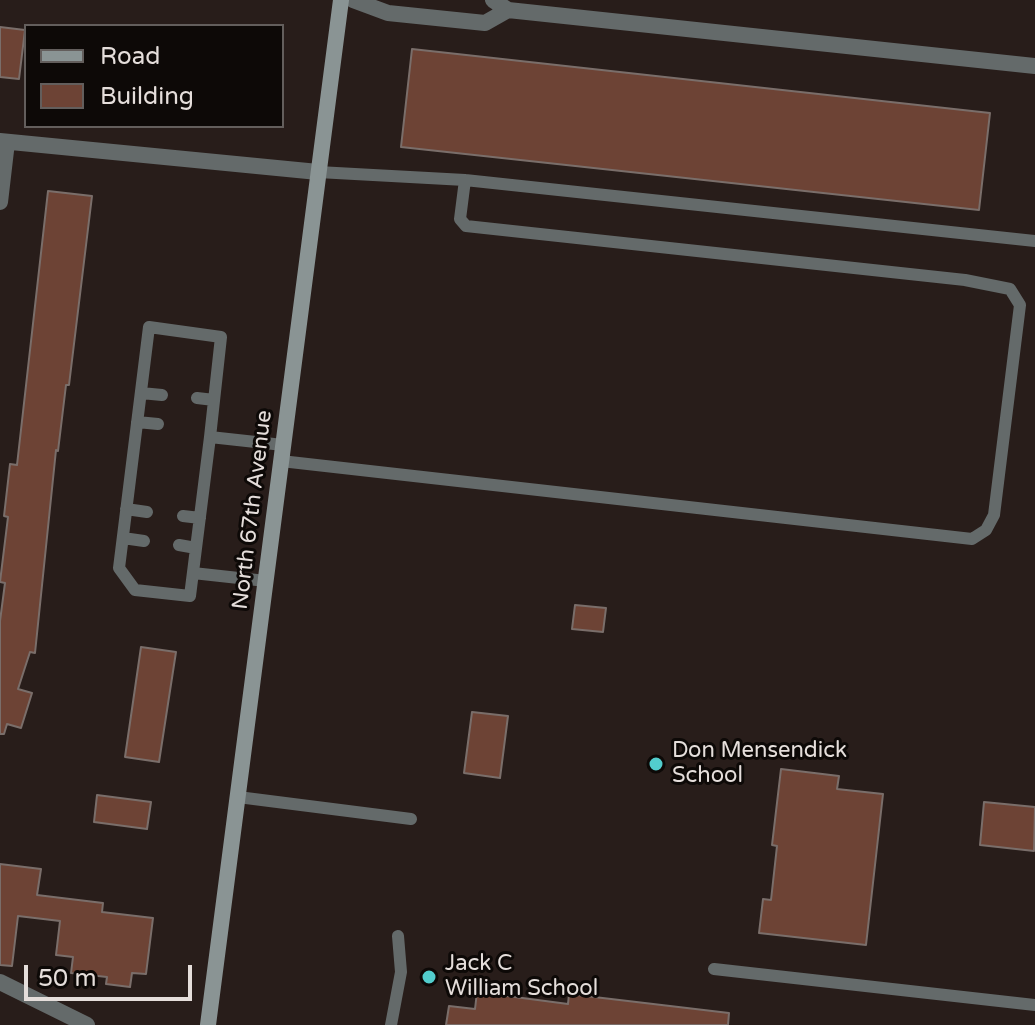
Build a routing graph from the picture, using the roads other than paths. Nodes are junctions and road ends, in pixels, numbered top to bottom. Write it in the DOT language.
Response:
graph roads {
  1 [pos="341,0"];
  2 [pos="353,0"];
  3 [pos="493,0"];
  4 [pos="508,10"];
  5 [pos="1035,66"];
  6 [pos="4,142"];
  7 [pos="318,172"];
  8 [pos="465,180"];
  9 [pos="0,202"];
  10 [pos="1035,241"];
  11 [pos="141,393"];
  12 [pos="162,395"];
  13 [pos="197,398"];
  14 [pos="214,400"];
  15 [pos="137,422"];
  16 [pos="158,424"];
  17 [pos="194,428"];
  18 [pos="210,434"];
  19 [pos="282,453"];
  20 [pos="126,509"];
  21 [pos="147,512"];
  22 [pos="183,516"];
  23 [pos="200,518"];
  24 [pos="123,538"];
  25 [pos="144,541"];
  26 [pos="179,545"];
  27 [pos="196,548"];
  28 [pos="193,573"];
  29 [pos="266,581"];
  30 [pos="238,797"];
  31 [pos="411,819"];
  32 [pos="398,936"];
  33 [pos="714,969"];
  34 [pos="0,982"];
  35 [pos="1035,1005"];
  36 [pos="87,1025"];
  37 [pos="208,1025"];
  38 [pos="391,1025"];
  1 -- 7 [label="main road, North 67th Avenue"];
  2 -- 4 [label="street"];
  3 -- 4 [label="street"];
  4 -- 5 [label="street"];
  6 -- 7 [label="street"];
  6 -- 9 [label="street"];
  7 -- 8 [label="lane"];
  7 -- 19 [label="main road, North 67th Avenue"];
  8 -- 10 [label="lane"];
  8 -- 19 [label="lane"];
  11 -- 12 [label="lane"];
  11 -- 14 [label="lane"];
  11 -- 15 [label="lane"];
  13 -- 14 [label="lane"];
  14 -- 18 [label="lane"];
  15 -- 16 [label="lane"];
  15 -- 20 [label="lane"];
  17 -- 18 [label="lane"];
  18 -- 19 [label="lane"];
  18 -- 23 [label="lane"];
  19 -- 29 [label="main road, North 67th Avenue"];
  20 -- 21 [label="lane"];
  20 -- 24 [label="lane"];
  22 -- 23 [label="lane"];
  23 -- 27 [label="lane"];
  24 -- 25 [label="lane"];
  24 -- 28 [label="lane"];
  26 -- 27 [label="lane"];
  27 -- 28 [label="lane"];
  28 -- 29 [label="lane"];
  29 -- 30 [label="main road, North 67th Avenue"];
  30 -- 31 [label="lane"];
  30 -- 37 [label="main road, North 67th Avenue"];
  32 -- 38 [label="lane"];
  33 -- 35 [label="lane"];
  34 -- 36 [label="street"];
}
